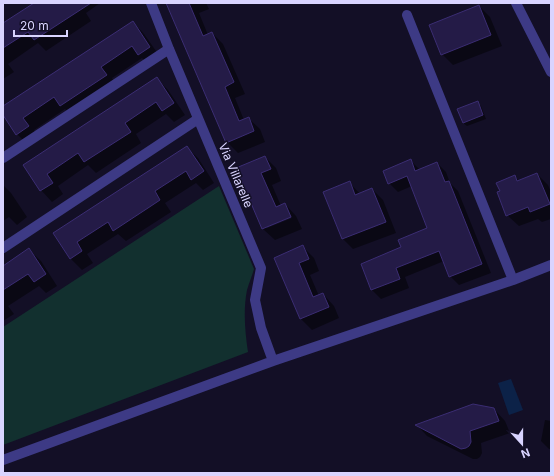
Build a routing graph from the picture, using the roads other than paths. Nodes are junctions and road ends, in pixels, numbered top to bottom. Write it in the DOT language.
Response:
graph roads {
  1 [pos="151,3"];
  2 [pos="516,3"];
  3 [pos="407,15"];
  4 [pos="169,49"];
  5 [pos="551,72"];
  6 [pos="198,119"];
  7 [pos="3,158"];
  8 [pos="3,248"];
  9 [pos="551,265"];
  10 [pos="513,280"];
  11 [pos="272,362"];
  12 [pos="3,460"];
  1 -- 4 [label="street, Via Villarelle"];
  2 -- 5 [label="street"];
  3 -- 10 [label="street"];
  4 -- 6 [label="street, Via Villarelle"];
  4 -- 7 [label="street"];
  6 -- 8 [label="street"];
  6 -- 11 [label="street, Via Villarelle"];
  9 -- 10 [label="street"];
  10 -- 11 [label="street"];
  11 -- 12 [label="street"];
}
